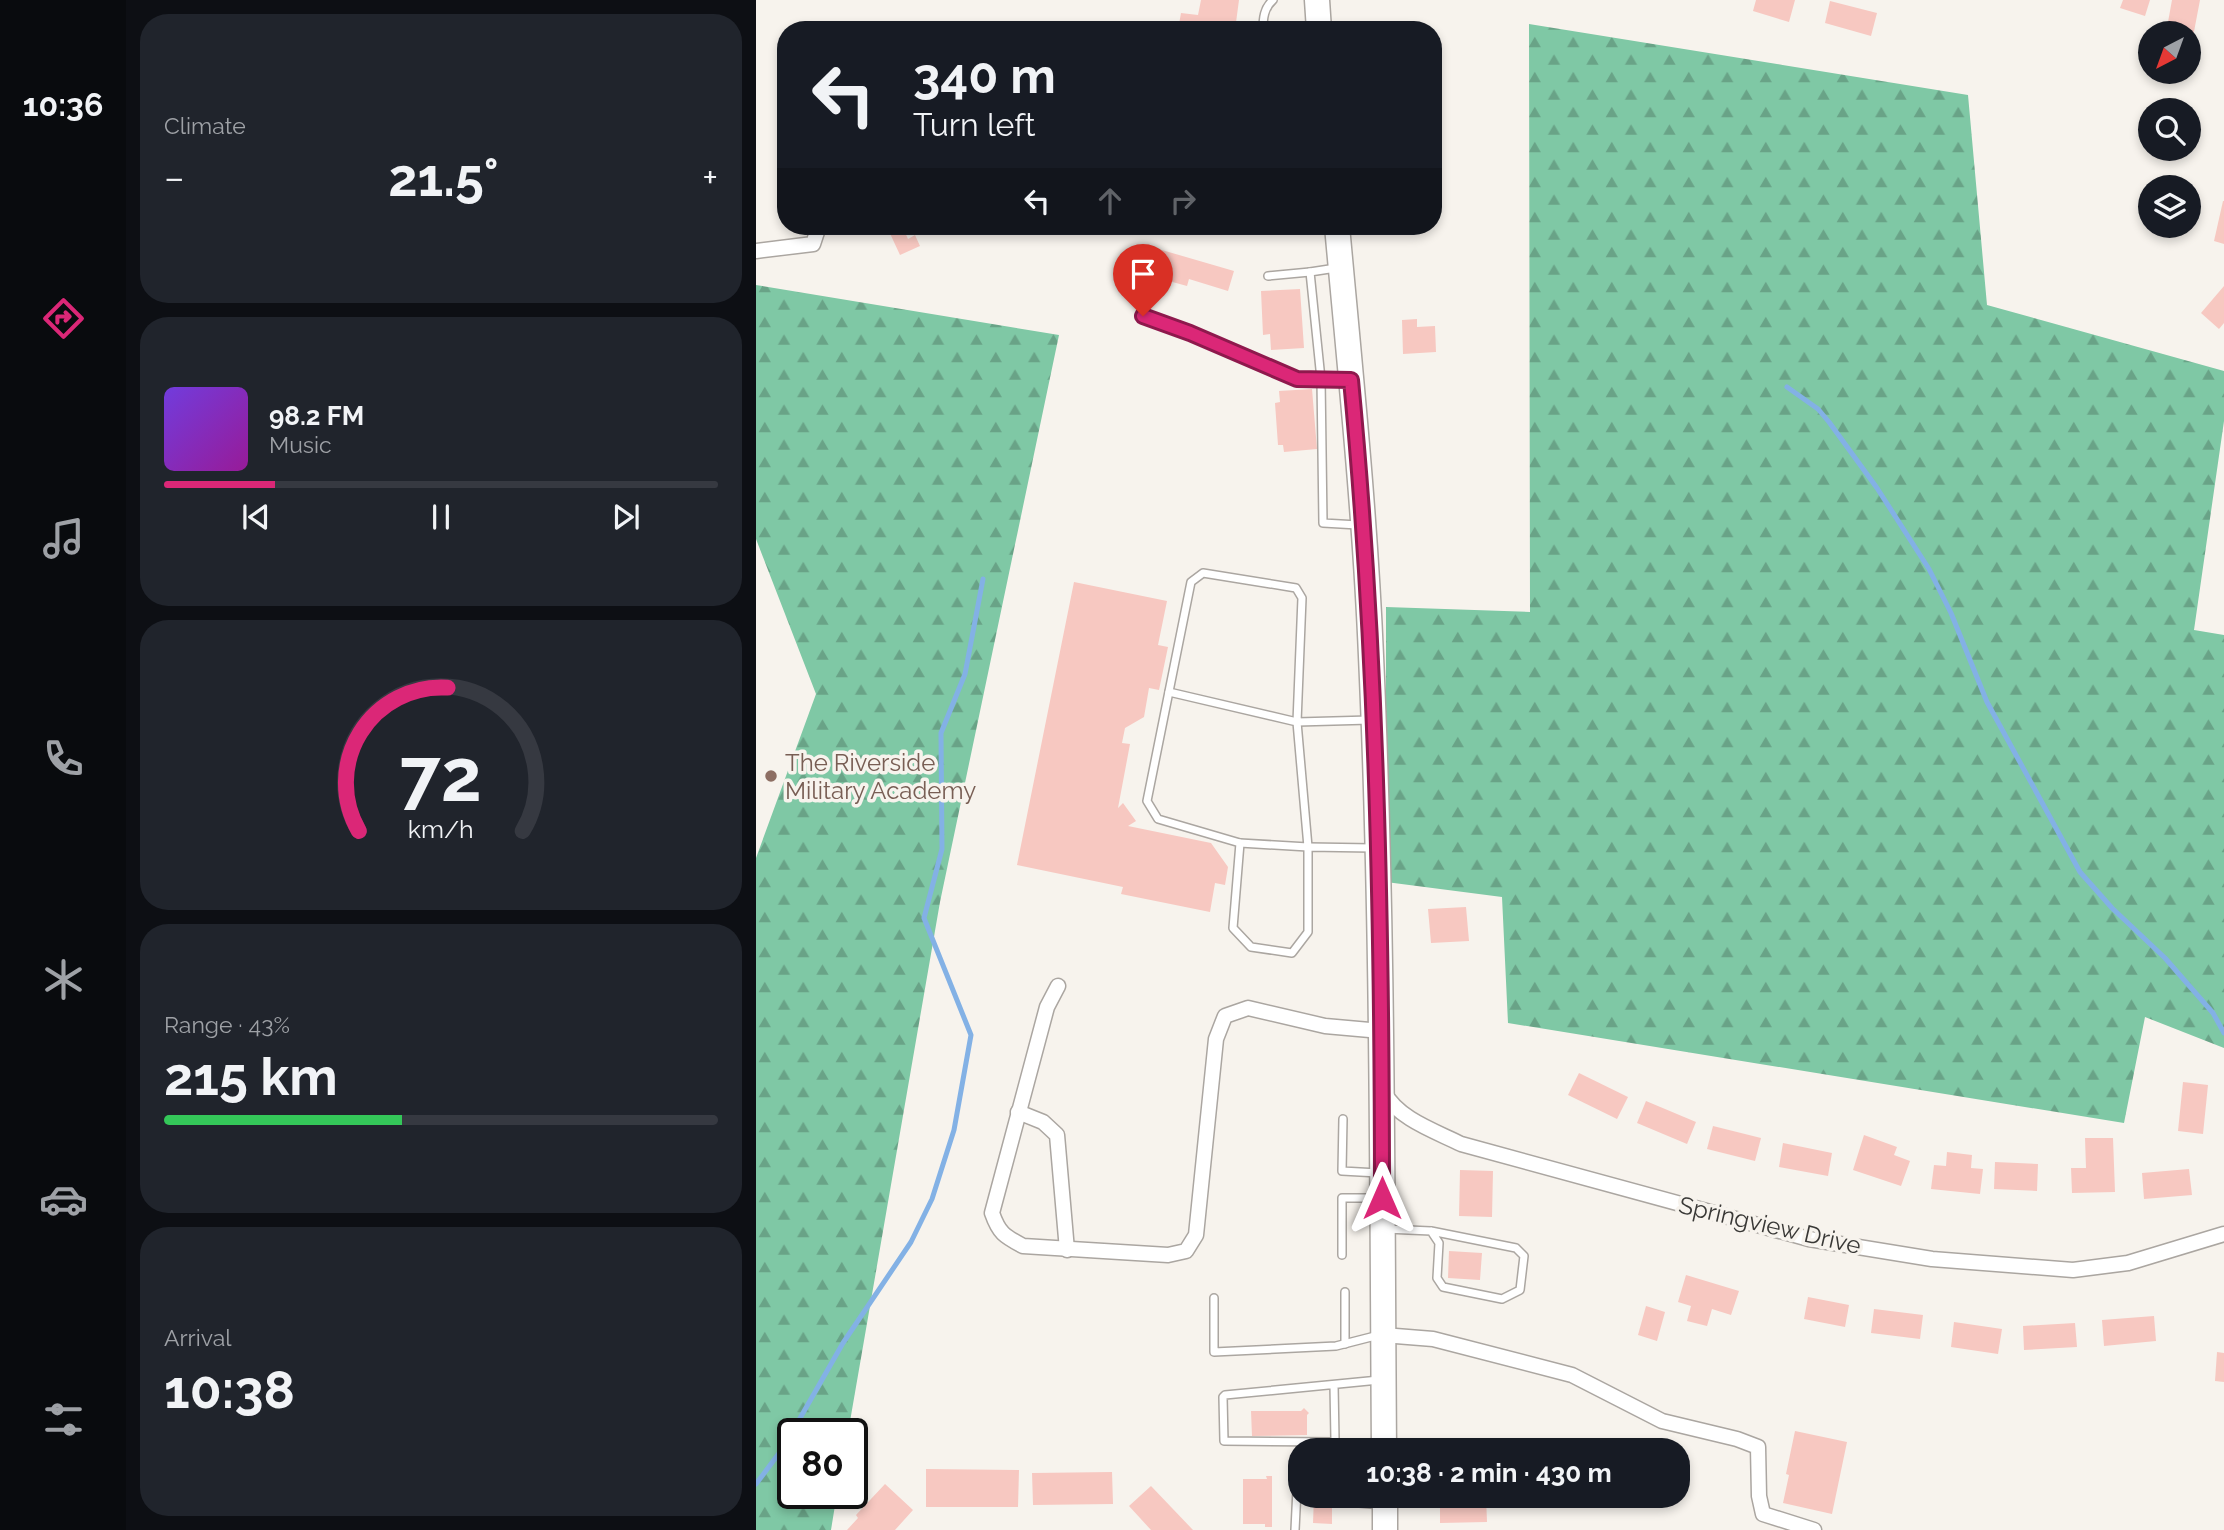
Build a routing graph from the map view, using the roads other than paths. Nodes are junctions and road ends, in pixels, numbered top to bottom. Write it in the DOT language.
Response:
graph roads {
  1 [pos="1273,0"];
  2 [pos="1317,0"];
  3 [pos="1263,21"];
  4 [pos="1318,21"];
  5 [pos="816,235"];
  6 [pos="1338,235"];
  7 [pos="756,251"];
  8 [pos="1341,268"];
  9 [pos="1310,272"];
  10 [pos="1268,276"];
  11 [pos="1143,316"];
  12 [pos="1321,379"];
  13 [pos="1351,380"];
  14 [pos="1362,525"];
  15 [pos="1169,692"];
  16 [pos="1374,720"];
  17 [pos="1297,722"];
  18 [pos="1240,843"];
  19 [pos="1308,847"];
  20 [pos="1377,848"];
  21 [pos="1058,986"];
  22 [pos="1381,1031"];
  23 [pos="1381,1086"];
  24 [pos="1018,1112"];
  25 [pos="1343,1119"];
  26 [pos="1382,1186"];
  27 [pos="1383,1229"];
  28 [pos="1431,1231"];
  29 [pos="2224,1234"];
  30 [pos="1067,1250"];
  31 [pos="1342,1255"];
  32 [pos="1345,1292"];
  33 [pos="1214,1298"];
  34 [pos="1383,1335"];
  35 [pos="1345,1344"];
  36 [pos="1384,1380"];
  37 [pos="1334,1385"];
  38 [pos="1384,1438"];
  39 [pos="1297,1508"];
  40 [pos="1385,1508"];
  41 [pos="1296,1530"];
  42 [pos="1385,1530"];
  43 [pos="1814,1530"];
  1 -- 3 [label="lane"];
  2 -- 4 [label="highway"];
  5 -- 7 [label="street"];
  6 -- 8 [label="highway"];
  8 -- 9 [label="lane"];
  8 -- 13 [label="highway"];
  9 -- 10 [label="lane"];
  9 -- 12 [label="lane"];
  11 -- 12 [label="lane"];
  12 -- 13 [label="lane"];
  12 -- 14 [label="lane"];
  13 -- 14 [label="highway"];
  14 -- 16 [label="highway"];
  15 -- 17 [label="lane"];
  15 -- 17 [label="lane"];
  15 -- 18 [label="lane"];
  16 -- 17 [label="lane"];
  16 -- 20 [label="highway"];
  17 -- 19 [label="lane"];
  18 -- 19 [label="lane"];
  18 -- 19 [label="lane"];
  19 -- 20 [label="lane"];
  20 -- 22 [label="highway"];
  21 -- 24 [label="street"];
  22 -- 23 [label="highway"];
  22 -- 30 [label="street"];
  23 -- 26 [label="highway"];
  23 -- 29 [label="street, Springview Drive"];
  24 -- 30 [label="street"];
  24 -- 30 [label="street"];
  25 -- 26 [label="lane"];
  26 -- 27 [label="highway"];
  26 -- 31 [label="lane"];
  27 -- 28 [label="lane"];
  27 -- 34 [label="highway"];
  28 -- 28 [label="lane"];
  32 -- 35 [label="lane"];
  33 -- 35 [label="lane"];
  34 -- 35 [label="lane"];
  34 -- 36 [label="highway"];
  34 -- 43 [label="street"];
  36 -- 37 [label="lane"];
  36 -- 38 [label="highway"];
  37 -- 37 [label="lane"];
  39 -- 41 [label="lane"];
  40 -- 42 [label="highway"];
}
